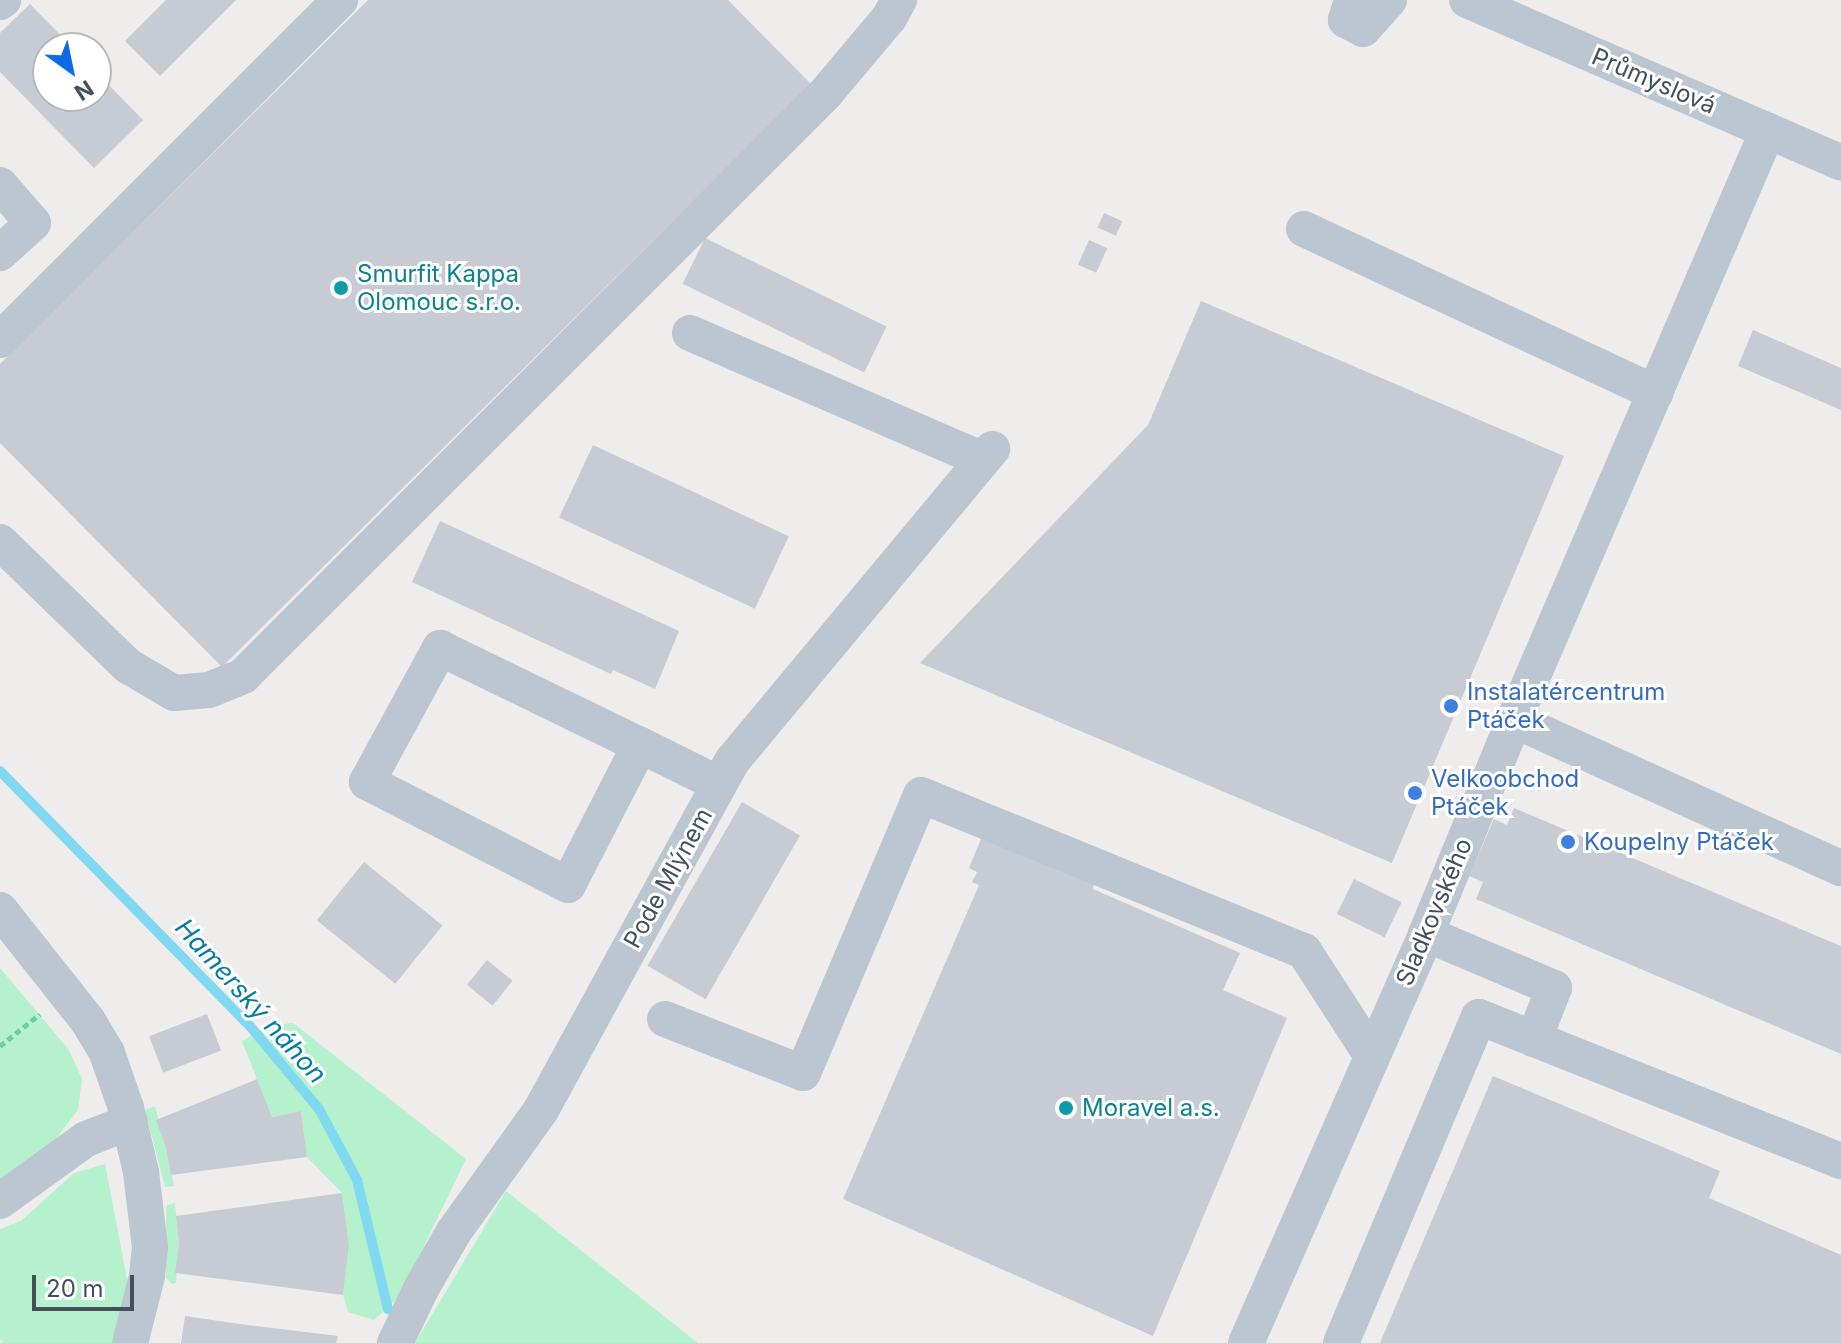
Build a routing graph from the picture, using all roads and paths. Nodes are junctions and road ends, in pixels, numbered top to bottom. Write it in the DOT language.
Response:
graph roads {
  1 [pos="340,0"];
  2 [pos="899,0"];
  3 [pos="1352,0"];
  4 [pos="1389,0"];
  5 [pos="1467,0"];
  6 [pos="1768,130"];
  7 [pos="1841,163"];
  8 [pos="0,185"];
  9 [pos="1304,229"];
  10 [pos="0,253"];
  11 [pos="690,333"];
  12 [pos="0,340"];
  13 [pos="1656,393"];
  14 [pos="0,542"];
  15 [pos="1514,720"];
  16 [pos="640,745"];
  17 [pos="719,784"];
  18 [pos="1841,868"];
  19 [pos="0,910"];
  20 [pos="1426,934"];
  21 [pos="47,1008"];
  22 [pos="665,1019"];
  23 [pos="1534,1039"];
  24 [pos="0,1046"];
  25 [pos="1372,1056"];
  26 [pos="130,1122"];
  27 [pos="1841,1161"];
  28 [pos="0,1201"];
  29 [pos="130,1343"];
  30 [pos="395,1343"];
  31 [pos="1246,1343"];
  32 [pos="1341,1343"];
  1 -- 12 [label="street"];
  2 -- 14 [label="street"];
  3 -- 4 [label="street"];
  5 -- 6 [label="street, Průmyslová"];
  6 -- 7 [label="street, Průmyslová"];
  6 -- 13 [label="street, Sladkovského"];
  8 -- 10 [label="street"];
  9 -- 13 [label="street"];
  11 -- 17 [label="street, Pode Mlýnem"];
  13 -- 15 [label="street, Sladkovského"];
  15 -- 18 [label="street"];
  15 -- 20 [label="street, Sladkovského"];
  16 -- 16 [label="street"];
  16 -- 17 [label="street"];
  17 -- 30 [label="street, Pode Mlýnem"];
  19 -- 26 [label="street"];
  20 -- 23 [label="street"];
  20 -- 25 [label="street, Sladkovského"];
  21 -- 24 [label="path"];
  22 -- 25 [label="street"];
  23 -- 27 [label="street"];
  23 -- 32 [label="street"];
  25 -- 31 [label="street, Sladkovského"];
  26 -- 28 [label="street"];
  26 -- 29 [label="street"];
}
